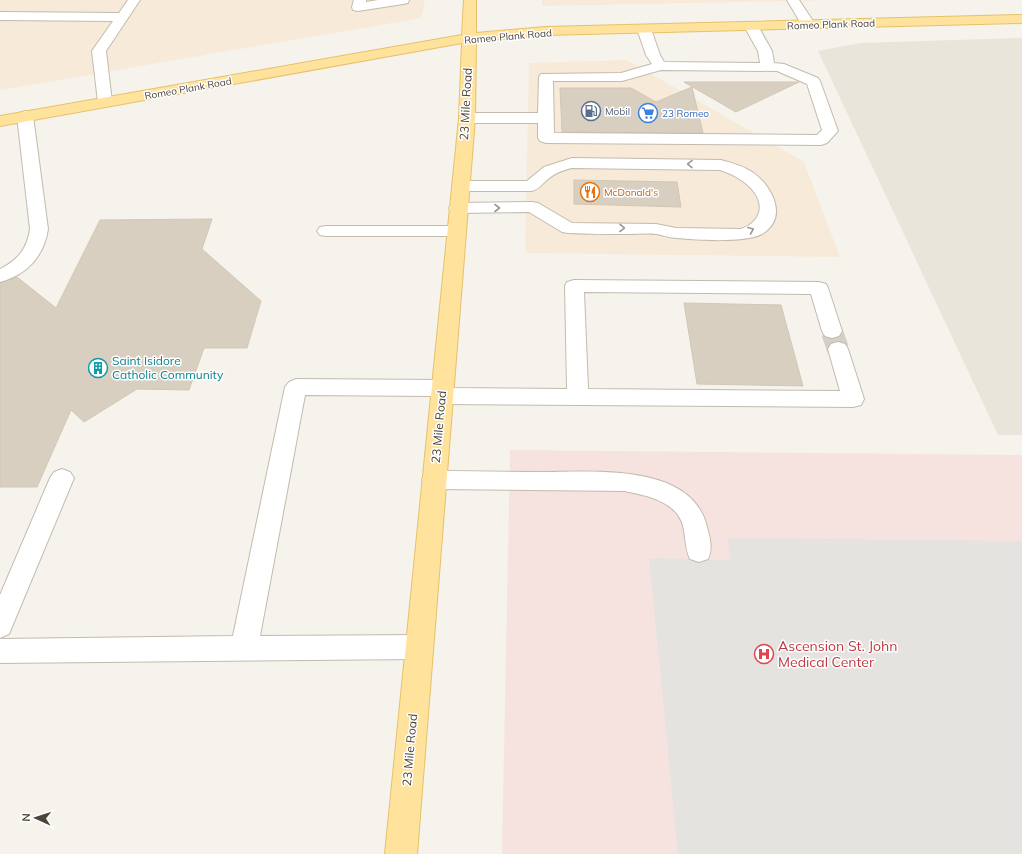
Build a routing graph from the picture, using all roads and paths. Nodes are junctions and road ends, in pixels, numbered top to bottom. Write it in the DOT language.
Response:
graph roads {
  1 [pos="134,0"];
  2 [pos="360,0"];
  3 [pos="403,0"];
  4 [pos="470,0"];
  5 [pos="793,0"];
  6 [pos="0,16"];
  7 [pos="122,17"];
  8 [pos="1022,18"];
  9 [pos="808,24"];
  10 [pos="750,26"];
  11 [pos="644,29"];
  12 [pos="469,38"];
  13 [pos="660,66"];
  14 [pos="768,67"];
  15 [pos="105,102"];
  16 [pos="25,116"];
  17 [pos="467,118"];
  18 [pos="546,118"];
  19 [pos="0,121"];
  20 [pos="544,173"];
  21 [pos="459,197"];
  22 [pos="543,214"];
  23 [pos="326,231"];
  24 [pos="456,231"];
  25 [pos="0,276"];
  26 [pos="442,392"];
  27 [pos="578,397"];
  28 [pos="62,478"];
  29 [pos="434,480"];
  30 [pos="699,552"];
  31 [pos="0,626"];
  32 [pos="419,647"];
  33 [pos="244,649"];
  34 [pos="0,651"];
  35 [pos="401,854"];
  1 -- 7 [label="lane"];
  2 -- 3 [label="lane"];
  4 -- 12 [label="main road, 23 Mile Road"];
  5 -- 9 [label="lane"];
  6 -- 7 [label="lane"];
  7 -- 15 [label="lane"];
  8 -- 9 [label="main road, Romeo Plank Road"];
  9 -- 10 [label="main road, Romeo Plank Road"];
  10 -- 11 [label="main road, Romeo Plank Road"];
  10 -- 14 [label="lane"];
  11 -- 12 [label="main road, Romeo Plank Road"];
  11 -- 13 [label="lane"];
  12 -- 15 [label="main road, Romeo Plank Road"];
  12 -- 17 [label="main road, 23 Mile Road"];
  13 -- 14 [label="lane"];
  13 -- 18 [label="lane"];
  14 -- 18 [label="lane"];
  15 -- 16 [label="main road, Romeo Plank Road"];
  16 -- 19 [label="main road, Romeo Plank Road"];
  16 -- 25 [label="lane"];
  17 -- 18 [label="lane"];
  17 -- 21 [label="main road, 23 Mile Road"];
  20 -- 21 [label="lane"];
  20 -- 22 [label="lane"];
  22 -- 20 [label="lane, one-way"];
  21 -- 22 [label="lane, one-way"];
  21 -- 24 [label="main road, 23 Mile Road"];
  23 -- 24 [label="lane"];
  24 -- 26 [label="main road, 23 Mile Road"];
  26 -- 27 [label="lane"];
  26 -- 29 [label="main road, 23 Mile Road"];
  26 -- 33 [label="lane"];
  27 -- 27 [label="lane"];
  28 -- 31 [label="lane"];
  29 -- 30 [label="lane"];
  29 -- 32 [label="main road, 23 Mile Road"];
  32 -- 33 [label="lane"];
  32 -- 35 [label="main road, 23 Mile Road"];
  33 -- 34 [label="lane"];
}
